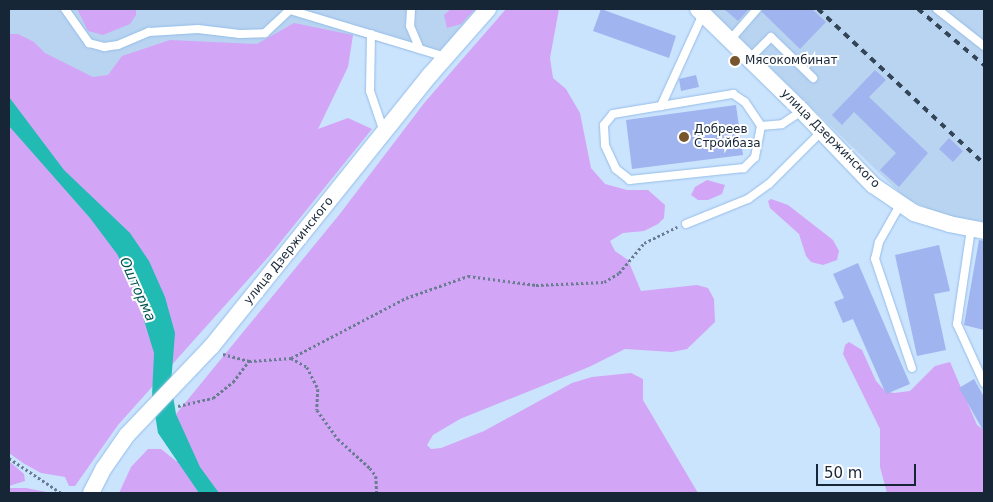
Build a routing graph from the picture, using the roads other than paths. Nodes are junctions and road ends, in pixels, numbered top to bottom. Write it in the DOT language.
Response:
graph roads {
  1 [pos="65,9"];
  2 [pos="411,9"];
  3 [pos="488,9"];
  4 [pos="757,9"];
  5 [pos="937,9"];
  6 [pos="290,10"];
  7 [pos="700,11"];
  8 [pos="371,34"];
  9 [pos="730,40"];
  10 [pos="984,46"];
  11 [pos="420,49"];
  12 [pos="446,57"];
  13 [pos="749,59"];
  14 [pos="813,78"];
  15 [pos="661,106"];
  16 [pos="802,111"];
  17 [pos="761,126"];
  18 [pos="822,131"];
  19 [pos="384,132"];
  20 [pos="900,205"];
  21 [pos="686,224"];
  22 [pos="977,230"];
  23 [pos="912,368"];
  24 [pos="984,384"];
  25 [pos="91,493"];
  1 -- 6 [label="lane"];
  2 -- 11 [label="lane"];
  3 -- 12 [label="street, улица Дзержинского"];
  4 -- 9 [label="lane"];
  5 -- 10 [label="lane"];
  6 -- 8 [label="lane"];
  7 -- 9 [label="street, улица Дзержинского"];
  7 -- 15 [label="lane"];
  8 -- 11 [label="lane"];
  8 -- 19 [label="lane"];
  9 -- 13 [label="street, улица Дзержинского"];
  11 -- 12 [label="lane"];
  12 -- 19 [label="street, улица Дзержинского"];
  13 -- 14 [label="lane"];
  13 -- 16 [label="street, улица Дзержинского"];
  15 -- 17 [label="lane"];
  15 -- 17 [label="lane"];
  16 -- 17 [label="lane"];
  16 -- 18 [label="street, улица Дзержинского"];
  18 -- 20 [label="street, улица Дзержинского"];
  18 -- 21 [label="lane"];
  19 -- 25 [label="street, улица Дзержинского"];
  20 -- 22 [label="street, улица Дзержинского"];
  20 -- 23 [label="lane"];
  22 -- 24 [label="lane"];
}
